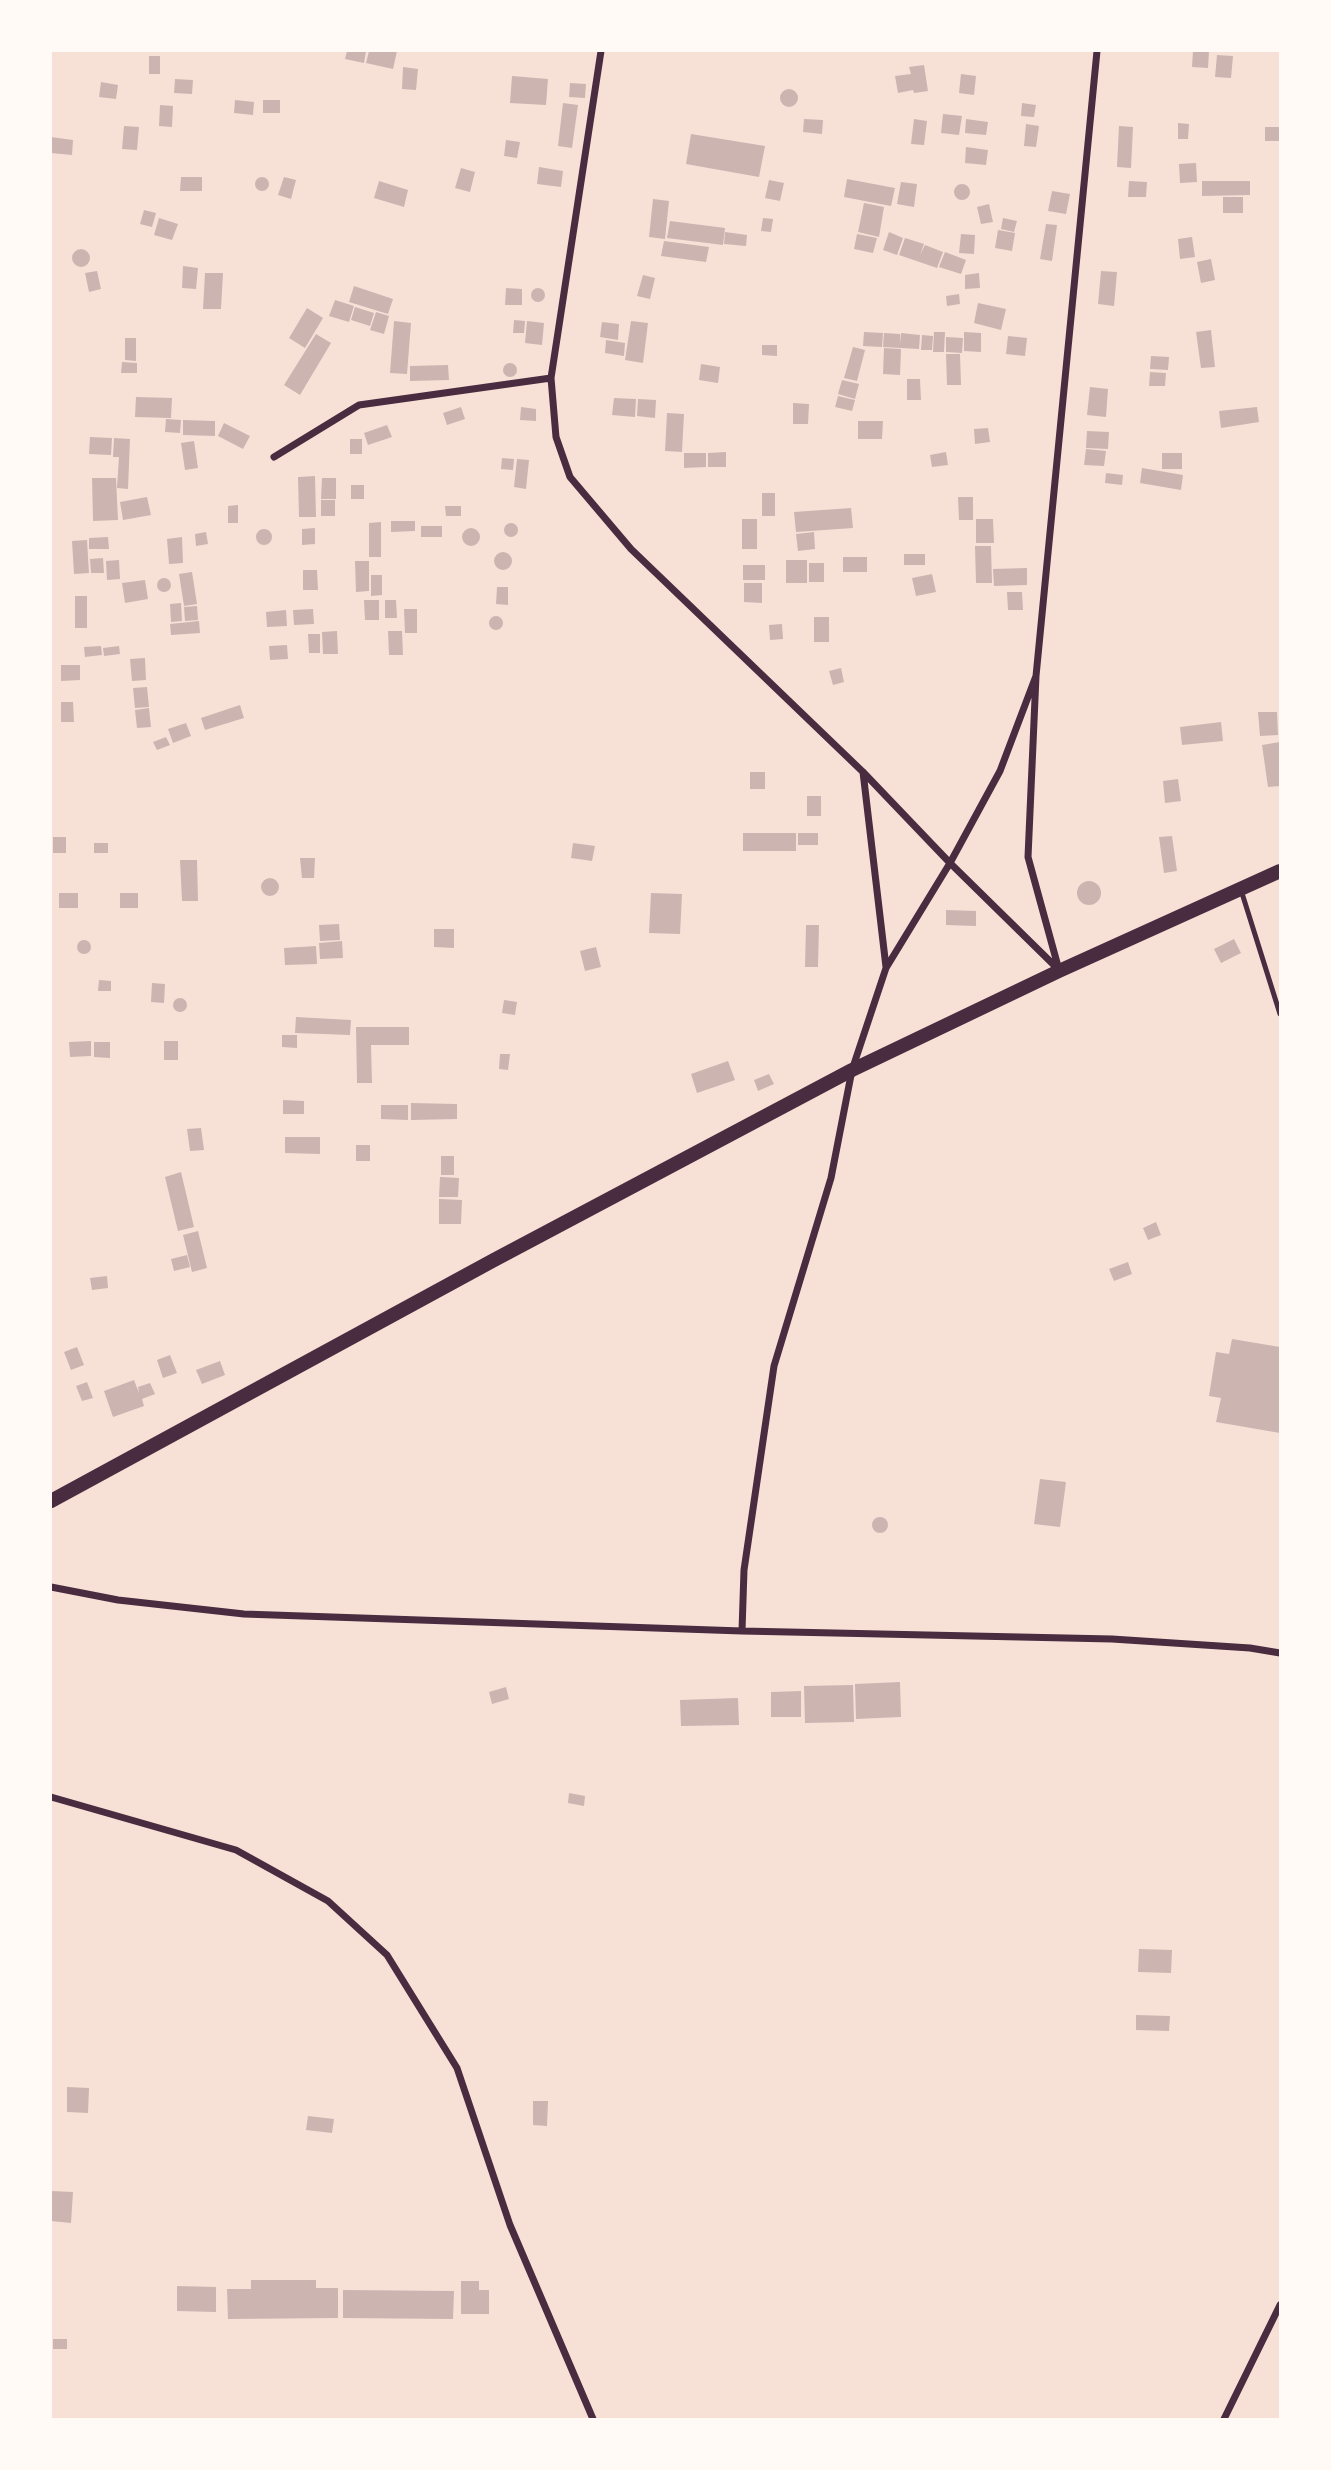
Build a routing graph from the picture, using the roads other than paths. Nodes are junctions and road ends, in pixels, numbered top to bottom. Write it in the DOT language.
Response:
graph roads {
  1 [pos="601,51"];
  2 [pos="1097,51"];
  3 [pos="551,378"];
  4 [pos="274,457"];
  5 [pos="1036,676"];
  6 [pos="863,772"];
  7 [pos="950,863"];
  8 [pos="1280,871"];
  9 [pos="1240,889"];
  10 [pos="886,968"];
  11 [pos="1059,971"];
  12 [pos="1280,1014"];
  13 [pos="852,1070"];
  14 [pos="51,1501"];
  15 [pos="51,1587"];
  16 [pos="743,1631"];
  17 [pos="1280,1653"];
  18 [pos="51,1797"];
  19 [pos="1280,2305"];
  20 [pos="593,2419"];
  21 [pos="1224,2419"];
  1 -- 3 [label="street"];
  2 -- 5 [label="street"];
  3 -- 4 [label="street"];
  3 -- 6 [label="street"];
  5 -- 7 [label="street"];
  5 -- 11 [label="street"];
  6 -- 7 [label="street"];
  6 -- 10 [label="street"];
  7 -- 10 [label="street"];
  7 -- 11 [label="street"];
  8 -- 9 [label="main road"];
  9 -- 11 [label="main road"];
  9 -- 12 [label="lane"];
  10 -- 13 [label="street"];
  11 -- 13 [label="main road"];
  13 -- 14 [label="main road"];
  13 -- 16 [label="street"];
  15 -- 16 [label="street"];
  16 -- 17 [label="street"];
  18 -- 20 [label="street"];
  19 -- 21 [label="street"];
}
